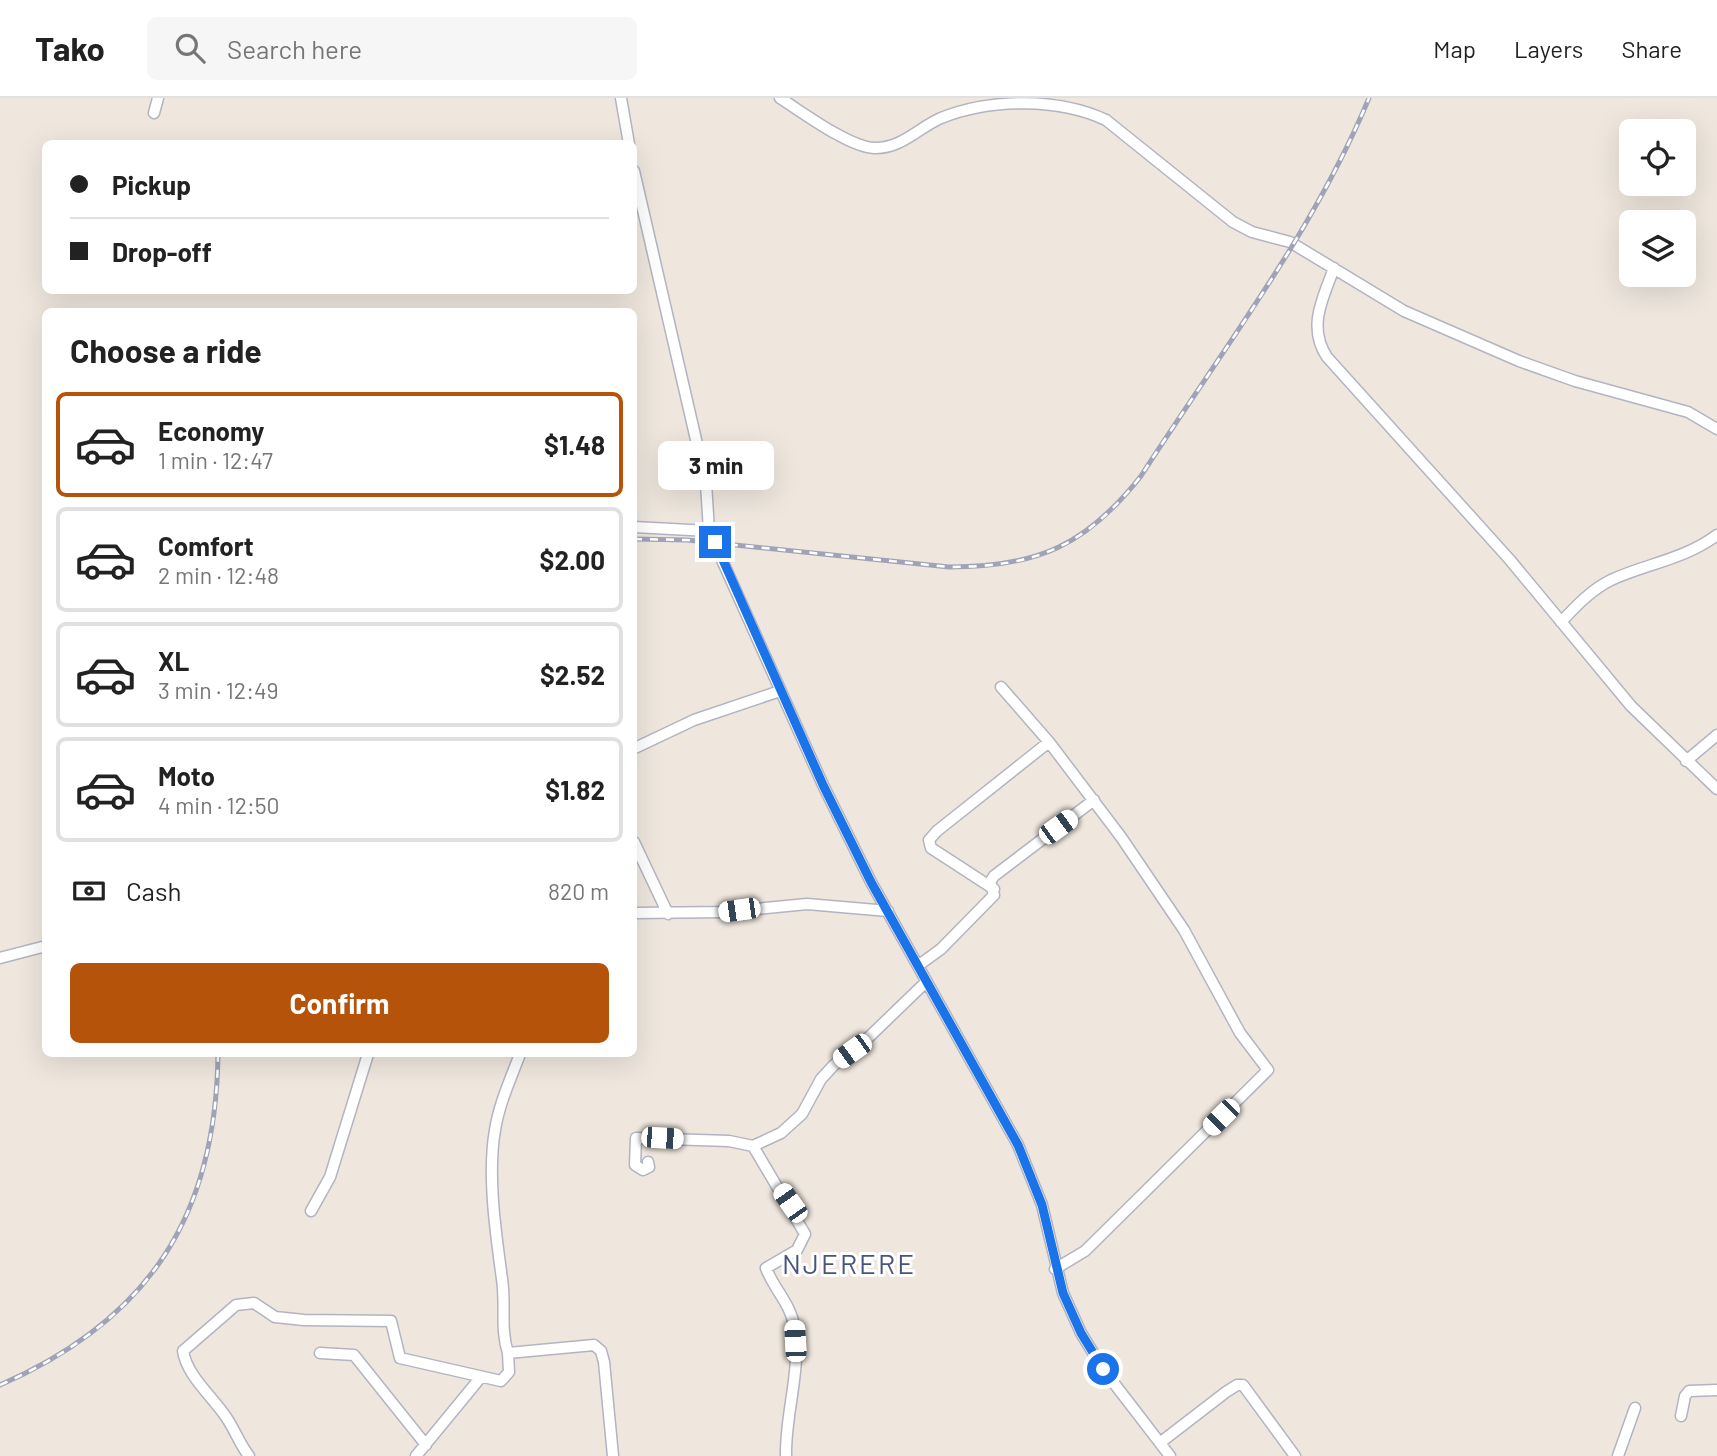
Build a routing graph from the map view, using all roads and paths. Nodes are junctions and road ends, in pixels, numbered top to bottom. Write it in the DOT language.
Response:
graph roads {
  1 [pos="158,98"];
  2 [pos="621,98"];
  3 [pos="780,98"];
  4 [pos="154,113"];
  5 [pos="628,140"];
  6 [pos="637,184"];
  7 [pos="1334,268"];
  8 [pos="1717,429"];
  9 [pos="637,527"];
  10 [pos="709,531"];
  11 [pos="1717,535"];
  12 [pos="1561,622"];
  13 [pos="1001,687"];
  14 [pos="780,691"];
  15 [pos="1717,736"];
  16 [pos="1049,742"];
  17 [pos="637,747"];
  18 [pos="1686,761"];
  19 [pos="1717,789"];
  20 [pos="1094,800"];
  21 [pos="637,848"];
  22 [pos="994,889"];
  23 [pos="888,911"];
  24 [pos="637,913"];
  25 [pos="668,914"];
  26 [pos="42,947"];
  27 [pos="0,958"];
  28 [pos="919,965"];
  29 [pos="926,982"];
  30 [pos="367,1057"];
  31 [pos="519,1057"];
  32 [pos="753,1146"];
  33 [pos="648,1162"];
  34 [pos="311,1211"];
  35 [pos="1055,1269"];
  36 [pos="320,1353"];
  37 [pos="508,1353"];
  38 [pos="481,1377"];
  39 [pos="1717,1390"];
  40 [pos="1635,1408"];
  41 [pos="1681,1416"];
  42 [pos="1161,1442"];
  43 [pos="426,1445"];
  44 [pos="249,1456"];
  45 [pos="416,1456"];
  46 [pos="613,1456"];
  47 [pos="786,1456"];
  48 [pos="1170,1456"];
  49 [pos="1295,1456"];
  50 [pos="1618,1456"];
  1 -- 4 [label="street"];
  2 -- 5 [label="street"];
  3 -- 7 [label="street"];
  6 -- 10 [label="street"];
  7 -- 8 [label="street"];
  7 -- 12 [label="street"];
  9 -- 10 [label="street"];
  10 -- 14 [label="street"];
  11 -- 12 [label="street"];
  12 -- 18 [label="street"];
  13 -- 16 [label="street"];
  14 -- 17 [label="street"];
  14 -- 23 [label="street"];
  15 -- 18 [label="street"];
  16 -- 20 [label="street"];
  16 -- 22 [label="street"];
  18 -- 19 [label="street"];
  20 -- 22 [label="street"];
  20 -- 35 [label="street"];
  21 -- 25 [label="street"];
  22 -- 28 [label="street"];
  23 -- 25 [label="street"];
  23 -- 28 [label="street"];
  24 -- 25 [label="street"];
  26 -- 27 [label="street"];
  28 -- 29 [label="street"];
  29 -- 32 [label="street"];
  29 -- 35 [label="street"];
  30 -- 34 [label="street"];
  31 -- 37 [label="street"];
  32 -- 33 [label="street"];
  32 -- 47 [label="street"];
  35 -- 42 [label="street"];
  36 -- 43 [label="street"];
  37 -- 38 [label="street"];
  37 -- 46 [label="street"];
  38 -- 43 [label="street"];
  38 -- 44 [label="street"];
  39 -- 41 [label="street"];
  40 -- 50 [label="street"];
  42 -- 48 [label="street"];
  42 -- 49 [label="street"];
  43 -- 45 [label="street"];
}
